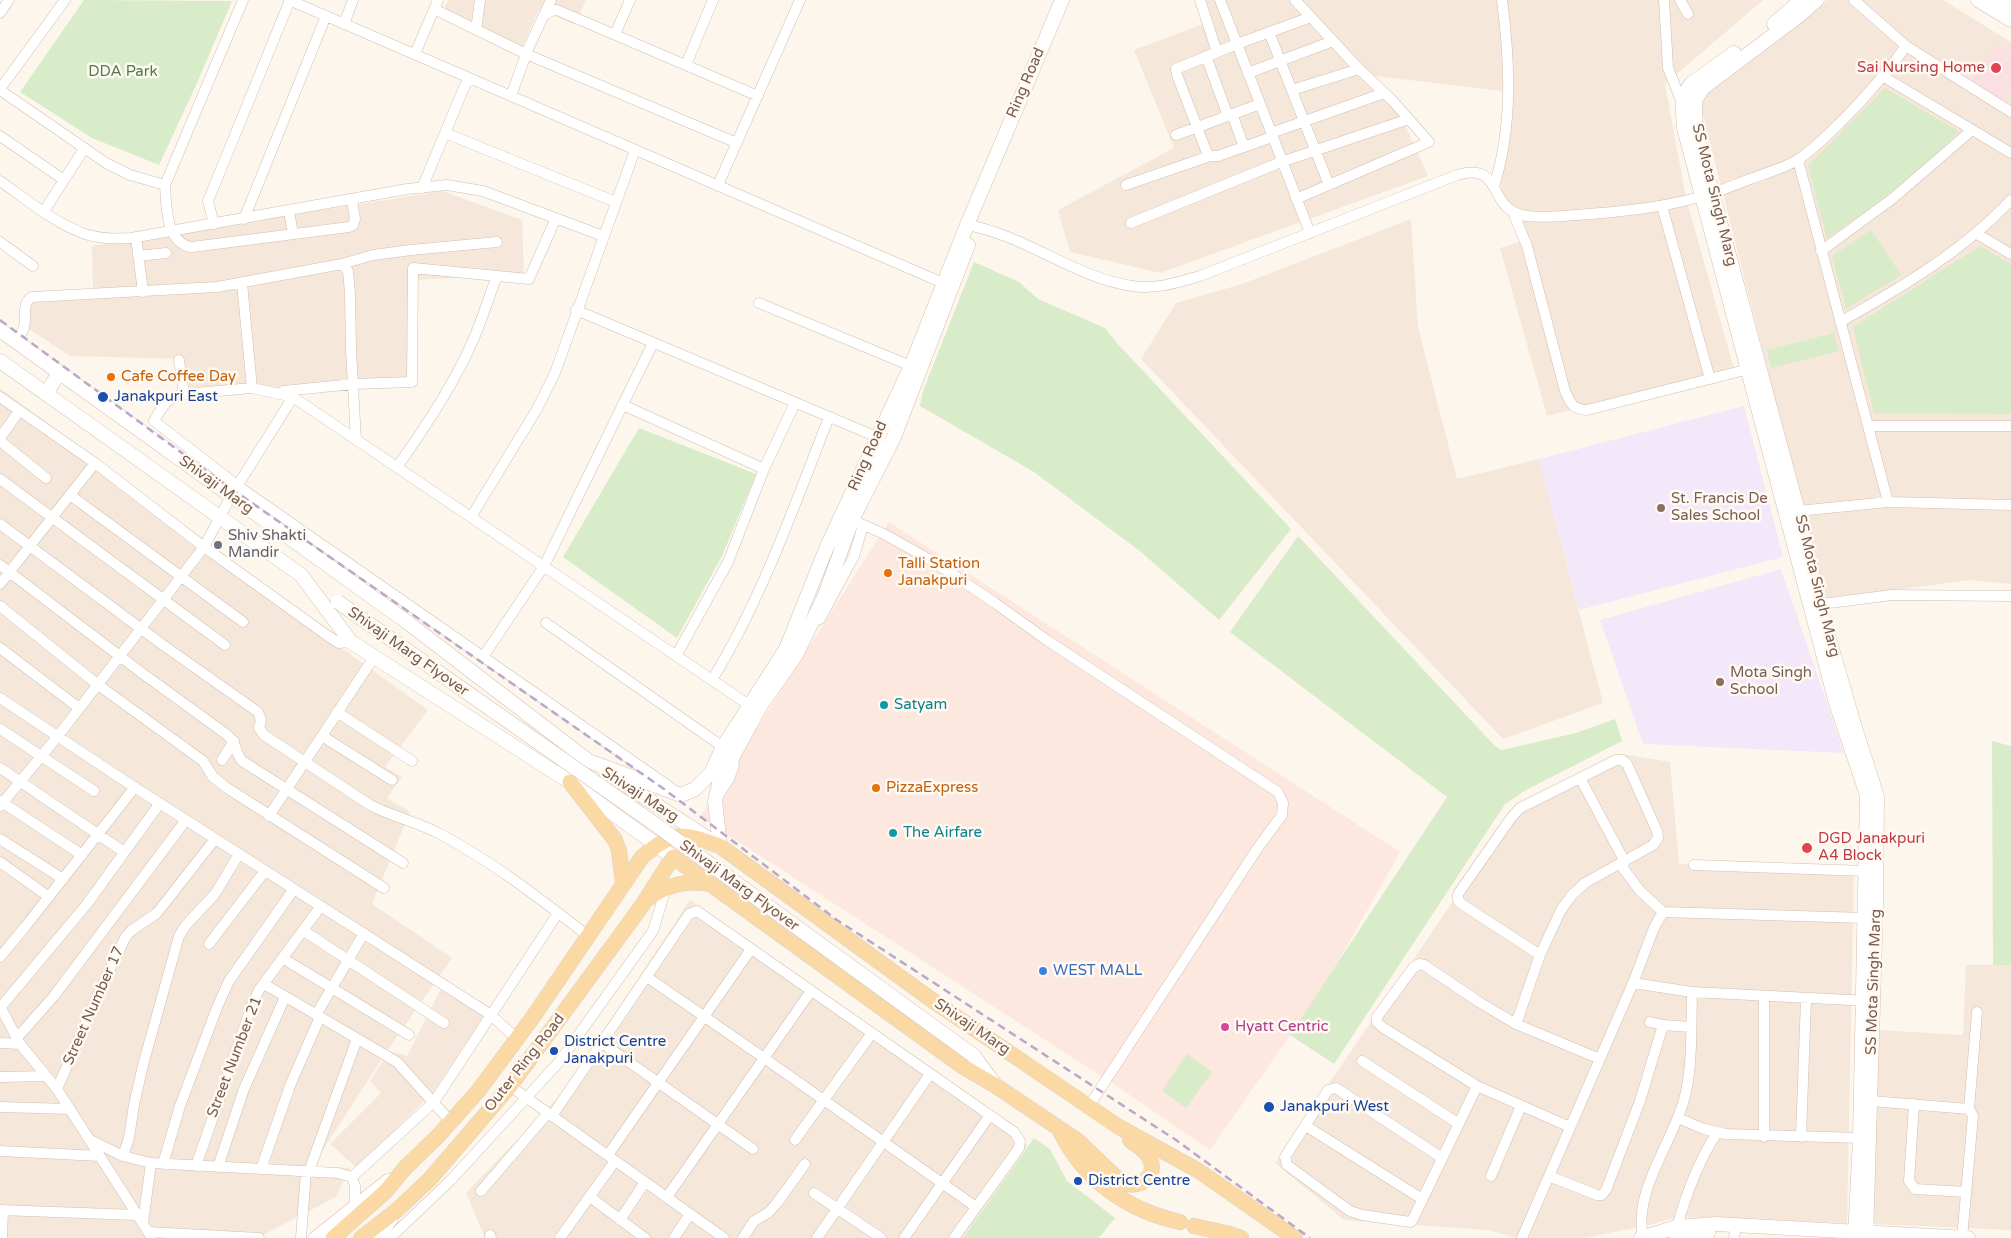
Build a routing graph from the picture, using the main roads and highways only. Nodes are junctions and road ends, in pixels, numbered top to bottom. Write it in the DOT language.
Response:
graph roads {
  1 [pos="570,782"];
  2 [pos="720,846"];
  3 [pos="761,877"];
  4 [pos="623,883"];
  5 [pos="711,884"];
  6 [pos="741,905"];
  7 [pos="641,907"];
  8 [pos="1089,1106"];
  9 [pos="1057,1126"];
  10 [pos="1232,1236"];
  11 [pos="333,1238"];
  12 [pos="361,1238"];
  13 [pos="1295,1238"];
  1 -- 4 [label="main road"];
  2 -- 3 [label="main road, Shivaji Marg"];
  2 -- 4 [label="main road, Outer Ring Road"];
  3 -- 6 [label="main road"];
  3 -- 8 [label="main road, Shivaji Marg"];
  4 -- 11 [label="main road, Outer Ring Road"];
  5 -- 6 [label="main road, Shivaji Marg"];
  5 -- 7 [label="main road"];
  5 -- 7 [label="main road, Shivaji Marg"];
  6 -- 9 [label="main road, Shivaji Marg"];
  7 -- 12 [label="main road, Outer Ring Road"];
  8 -- 9 [label="main road"];
  8 -- 13 [label="main road, Shivaji Marg"];
  9 -- 10 [label="main road, Shivaji Marg"];
}
